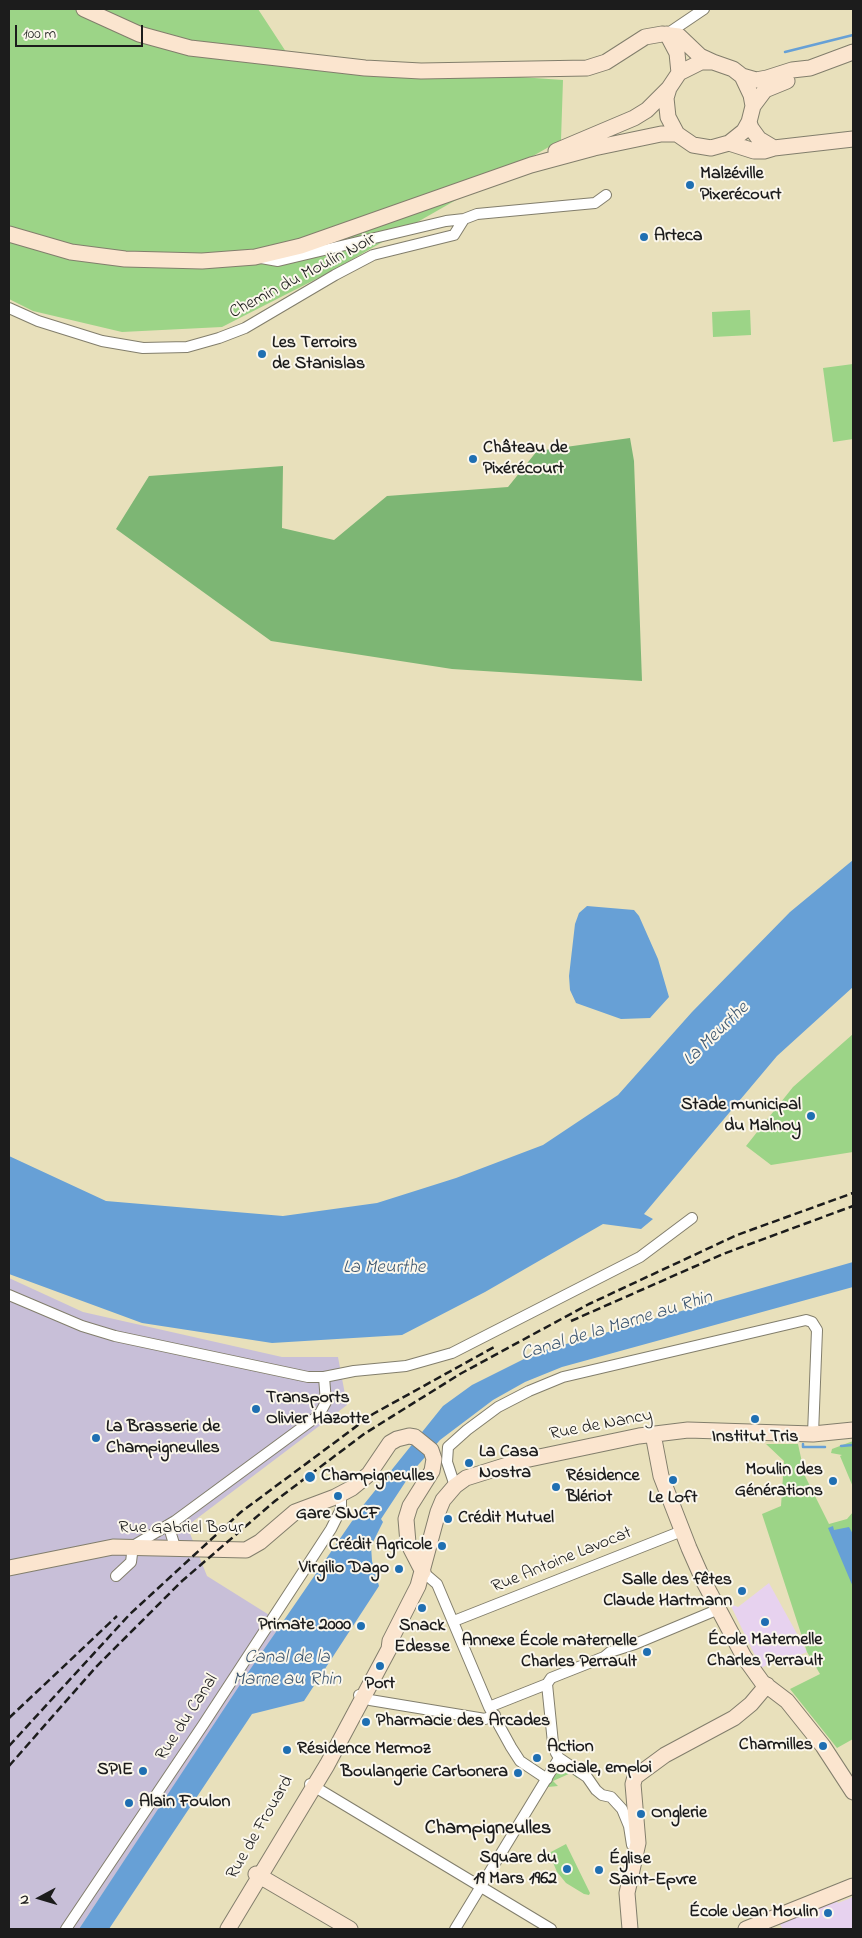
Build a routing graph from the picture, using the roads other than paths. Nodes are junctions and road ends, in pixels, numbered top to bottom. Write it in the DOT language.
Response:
graph roads {
  1 [pos="84,9"];
  2 [pos="704,9"];
  3 [pos="666,34"];
  4 [pos="853,52"];
  5 [pos="713,62"];
  6 [pos="810,68"];
  7 [pos="680,73"];
  8 [pos="742,76"];
  9 [pos="669,88"];
  10 [pos="752,106"];
  11 [pos="749,122"];
  12 [pos="614,127"];
  13 [pos="677,134"];
  14 [pos="853,139"];
  15 [pos="729,143"];
  16 [pos="606,146"];
  17 [pos="774,148"];
  18 [pos="531,165"];
  19 [pos="606,195"];
  20 [pos="464,219"];
  21 [pos="9,234"];
  22 [pos="255,257"];
  23 [pos="9,308"];
  24 [pos="692,1218"];
  25 [pos="9,1295"];
  26 [pos="324,1377"];
  27 [pos="853,1430"];
  28 [pos="653,1434"];
  29 [pos="813,1434"];
  30 [pos="455,1486"];
  31 [pos="341,1494"];
  32 [pos="174,1521"];
  33 [pos="164,1527"];
  34 [pos="407,1529"];
  35 [pos="682,1531"];
  36 [pos="430,1539"];
  37 [pos="133,1546"];
  38 [pos="170,1547"];
  39 [pos="9,1568"];
  40 [pos="422,1572"];
  41 [pos="116,1576"];
  42 [pos="719,1609"];
  43 [pos="454,1621"];
  44 [pos="547,1684"];
  45 [pos="766,1685"];
  46 [pos="361,1696"];
  47 [pos="492,1711"];
  48 [pos="559,1758"];
  49 [pos="547,1779"];
  50 [pos="311,1785"];
  51 [pos="853,1792"];
  52 [pos="635,1850"];
  53 [pos="259,1875"];
  54 [pos="853,1886"];
  55 [pos="481,1887"];
  56 [pos="66,1929"];
  57 [pos="221,1929"];
  58 [pos="228,1929"];
  59 [pos="350,1929"];
  60 [pos="455,1929"];
  61 [pos="551,1929"];
  62 [pos="630,1929"];
  63 [pos="746,1929"];
  1 -- 3 [label="main road"];
  2 -- 3 [label="street"];
  3 -- 5 [label="main road"];
  3 -- 7 [label="main road"];
  4 -- 6 [label="main road"];
  5 -- 7 [label="main road"];
  5 -- 8 [label="main road"];
  6 -- 8 [label="main road"];
  6 -- 10 [label="main road"];
  7 -- 9 [label="main road"];
  8 -- 10 [label="main road"];
  9 -- 12 [label="main road"];
  9 -- 13 [label="main road"];
  10 -- 11 [label="main road"];
  11 -- 15 [label="main road"];
  11 -- 17 [label="main road"];
  12 -- 16 [label="street"];
  12 -- 18 [label="main road"];
  13 -- 15 [label="main road"];
  13 -- 16 [label="main road"];
  14 -- 17 [label="main road"];
  15 -- 17 [label="main road"];
  16 -- 18 [label="main road"];
  18 -- 22 [label="main road"];
  19 -- 20 [label="street"];
  20 -- 22 [label="street"];
  20 -- 23 [label="street, Chemin du Moulin Noir"];
  21 -- 22 [label="main road"];
  24 -- 26 [label="street"];
  25 -- 26 [label="street"];
  26 -- 32 [label="street"];
  27 -- 29 [label="main road, Rue de Nancy"];
  28 -- 29 [label="main road, Rue de Nancy"];
  28 -- 30 [label="main road, Rue de Nancy"];
  28 -- 35 [label="main road"];
  29 -- 30 [label="street"];
  30 -- 36 [label="main road, Rue de Nancy"];
  31 -- 34 [label="main road, Rue Gabriel Bour"];
  31 -- 38 [label="main road, Rue Gabriel Bour"];
  31 -- 56 [label="street, Rue du Canal"];
  32 -- 33 [label="street"];
  32 -- 38 [label="street"];
  33 -- 37 [label="street"];
  33 -- 38 [label="street"];
  34 -- 36 [label="main road"];
  34 -- 40 [label="main road, Rue Gabriel Bour"];
  35 -- 42 [label="main road"];
  35 -- 43 [label="street, Rue Antoine Lavocat"];
  36 -- 40 [label="main road, Rue de Nancy"];
  37 -- 38 [label="main road, Rue Gabriel Bour"];
  37 -- 39 [label="main road, Rue Gabriel Bour"];
  37 -- 41 [label="street"];
  40 -- 43 [label="street"];
  40 -- 46 [label="main road, Rue de Frouard"];
  42 -- 44 [label="street"];
  42 -- 45 [label="main road"];
  43 -- 47 [label="street"];
  44 -- 47 [label="street"];
  44 -- 48 [label="street"];
  45 -- 51 [label="main road"];
  45 -- 52 [label="main road"];
  46 -- 47 [label="street"];
  46 -- 50 [label="main road, Rue de Frouard"];
  47 -- 49 [label="street"];
  48 -- 49 [label="street"];
  48 -- 52 [label="street"];
  49 -- 55 [label="street"];
  50 -- 53 [label="main road, Rue de Frouard"];
  50 -- 55 [label="street"];
  52 -- 62 [label="main road"];
  53 -- 57 [label="main road, Rue de Frouard"];
  53 -- 58 [label="main road, Rue de Frouard"];
  53 -- 59 [label="main road"];
  54 -- 63 [label="main road"];
  55 -- 60 [label="street"];
  55 -- 61 [label="street"];
}
